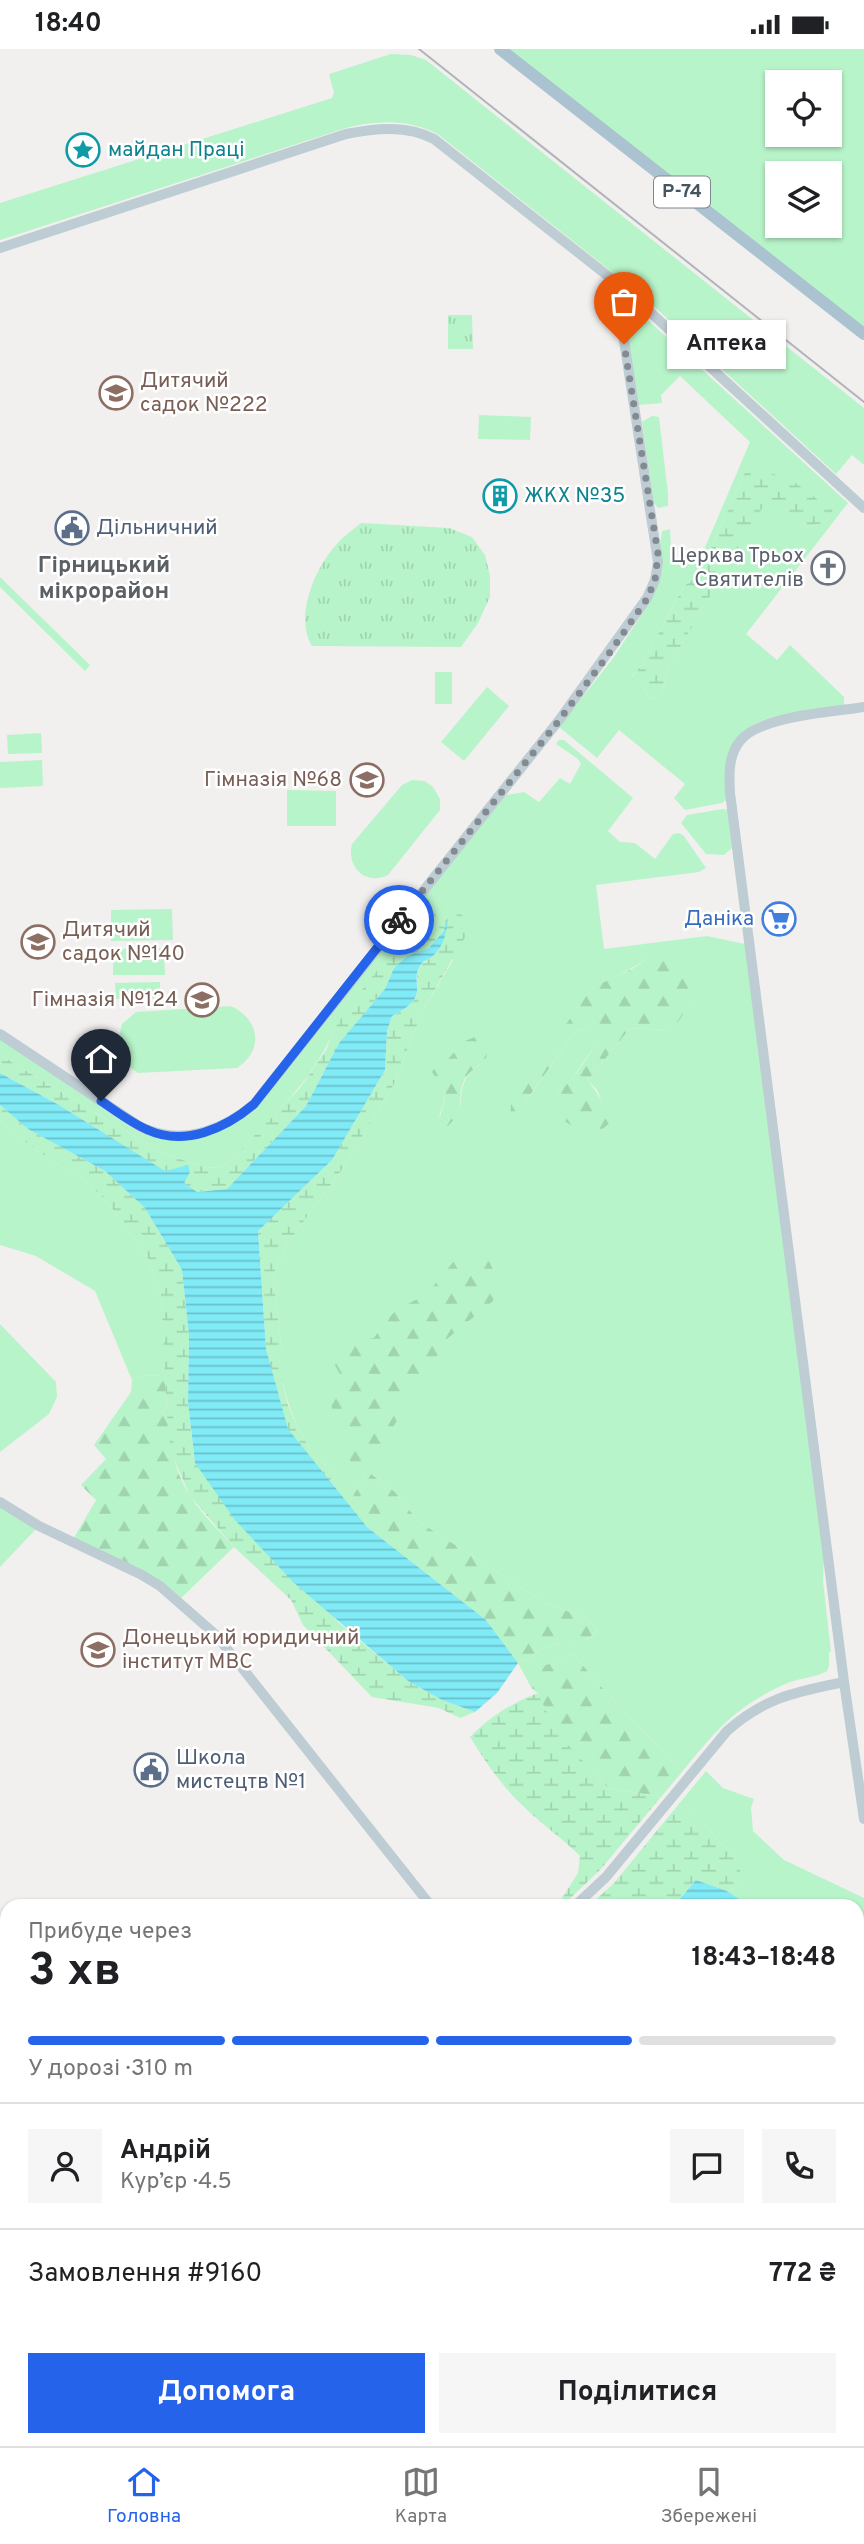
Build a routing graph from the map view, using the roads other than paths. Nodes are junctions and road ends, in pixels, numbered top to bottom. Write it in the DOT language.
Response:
graph roads {
  1 [pos="500,49"];
  2 [pos="0,248"];
  3 [pos="627,291"];
  4 [pos="864,334"];
  5 [pos="864,508"];
  6 [pos="864,707"];
  7 [pos="0,1034"];
  8 [pos="0,1502"];
  9 [pos="844,1682"];
  10 [pos="864,1819"];
  11 [pos="425,1899"];
  12 [pos="582,1899"];
  1 -- 4 [label="main road, Р-74"];
  2 -- 3 [label="street"];
  3 -- 5 [label="street"];
  3 -- 7 [label="street"];
  6 -- 9 [label="street"];
  8 -- 11 [label="street"];
  9 -- 10 [label="street"];
  9 -- 12 [label="street"];
}
